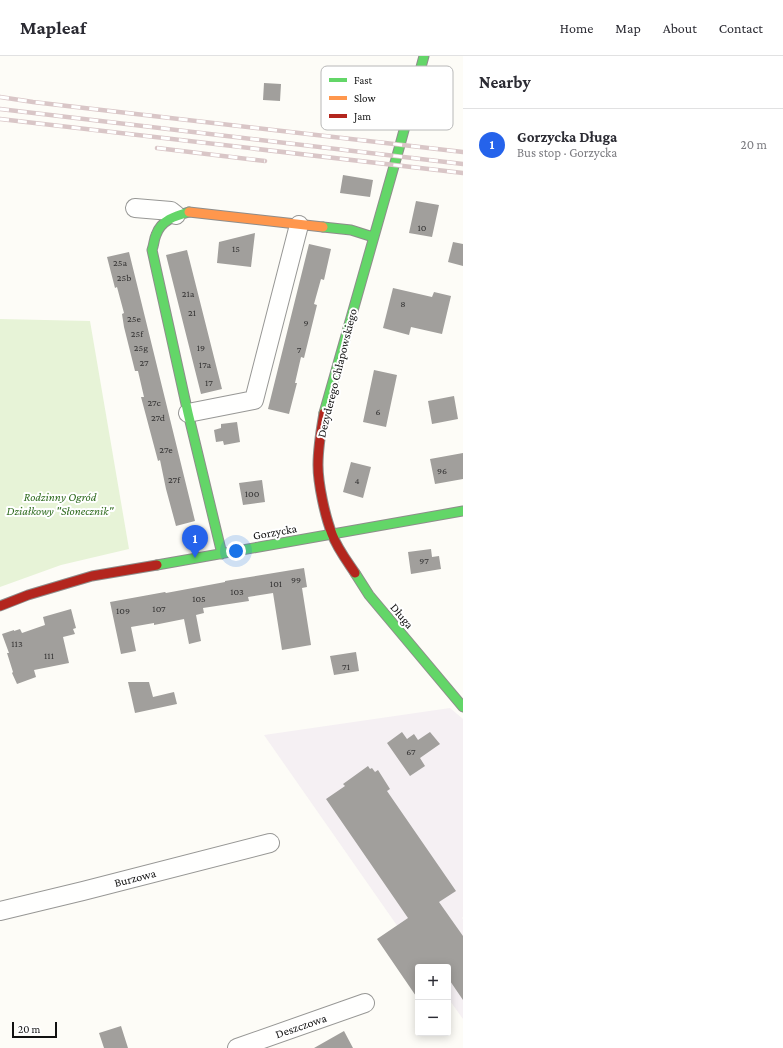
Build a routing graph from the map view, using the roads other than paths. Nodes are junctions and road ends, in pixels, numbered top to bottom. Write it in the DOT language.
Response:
graph roads {
  1 [pos="424,56"];
  2 [pos="421,66"];
  3 [pos="404,130"];
  4 [pos="135,208"];
  5 [pos="176,215"];
  6 [pos="299,225"];
  7 [pos="373,237"];
  8 [pos="188,413"];
  9 [pos="463,511"];
  10 [pos="332,534"];
  11 [pos="222,554"];
  12 [pos="0,606"];
  13 [pos="463,707"];
  14 [pos="270,843"];
  15 [pos="0,911"];
  16 [pos="365,1003"];
  17 [pos="237,1048"];
  1 -- 2 [label="street, Dezyderego Chłapowskiego"];
  3 -- 7 [label="street, Dezyderego Chłapowskiego"];
  4 -- 5 [label="street"];
  5 -- 6 [label="street"];
  5 -- 8 [label="street"];
  6 -- 7 [label="street"];
  6 -- 8 [label="street"];
  7 -- 10 [label="street, Dezyderego Chłapowskiego"];
  8 -- 11 [label="street"];
  9 -- 10 [label="street, Gorzycka"];
  10 -- 11 [label="street, Gorzycka"];
  10 -- 13 [label="street, Długa"];
  11 -- 12 [label="street, Gorzycka"];
  14 -- 15 [label="street, Burzowa"];
  16 -- 17 [label="street, Deszczowa"];
}
